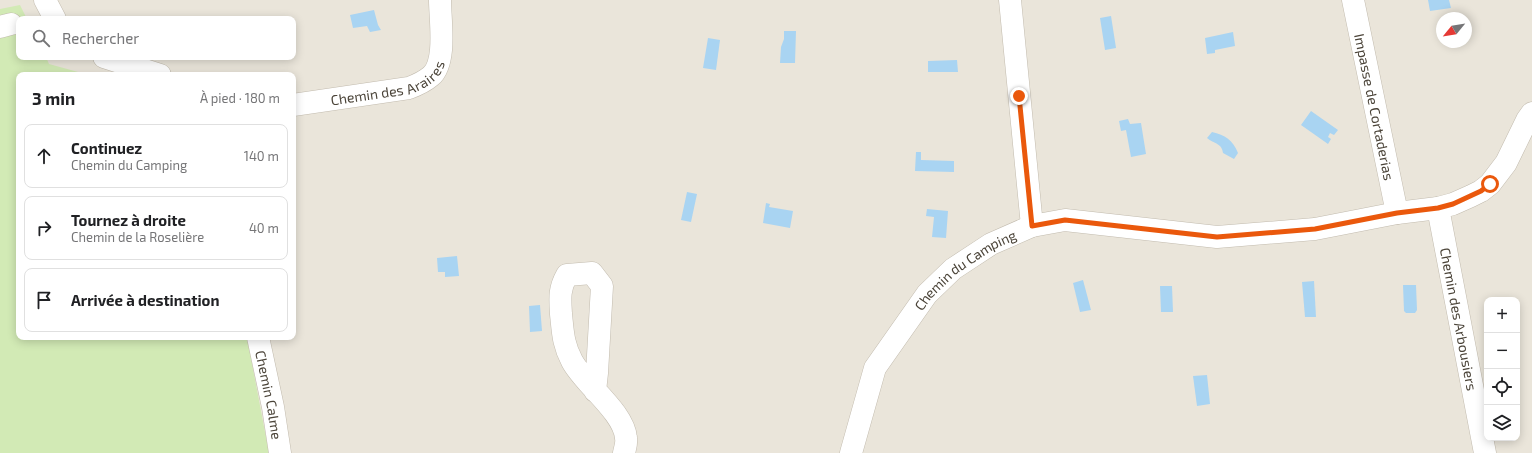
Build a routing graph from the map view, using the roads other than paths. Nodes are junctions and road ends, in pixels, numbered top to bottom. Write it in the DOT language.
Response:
graph roads {
  1 [pos="45,0"];
  2 [pos="440,0"];
  3 [pos="1010,0"];
  4 [pos="1353,0"];
  5 [pos="53,16"];
  6 [pos="113,60"];
  7 [pos="151,72"];
  8 [pos="296,105"];
  9 [pos="1532,113"];
  10 [pos="1438,208"];
  11 [pos="1397,213"];
  12 [pos="1032,226"];
  13 [pos="259,340"];
  14 [pos="595,391"];
  15 [pos="280,453"];
  16 [pos="624,453"];
  17 [pos="852,453"];
  18 [pos="1485,453"];
  1 -- 5 [label="street"];
  2 -- 8 [label="street, Chemin des Araires"];
  3 -- 12 [label="street"];
  4 -- 11 [label="street, Impasse de Cortaderias"];
  6 -- 7 [label="street"];
  9 -- 10 [label="street, Chemin du Camping"];
  10 -- 11 [label="street, Chemin du Camping"];
  10 -- 18 [label="street, Chemin des Arbousiers"];
  11 -- 12 [label="street, Chemin du Camping"];
  12 -- 17 [label="street, Chemin du Camping"];
  13 -- 15 [label="street, Chemin Calme"];
  14 -- 16 [label="street"];
}
